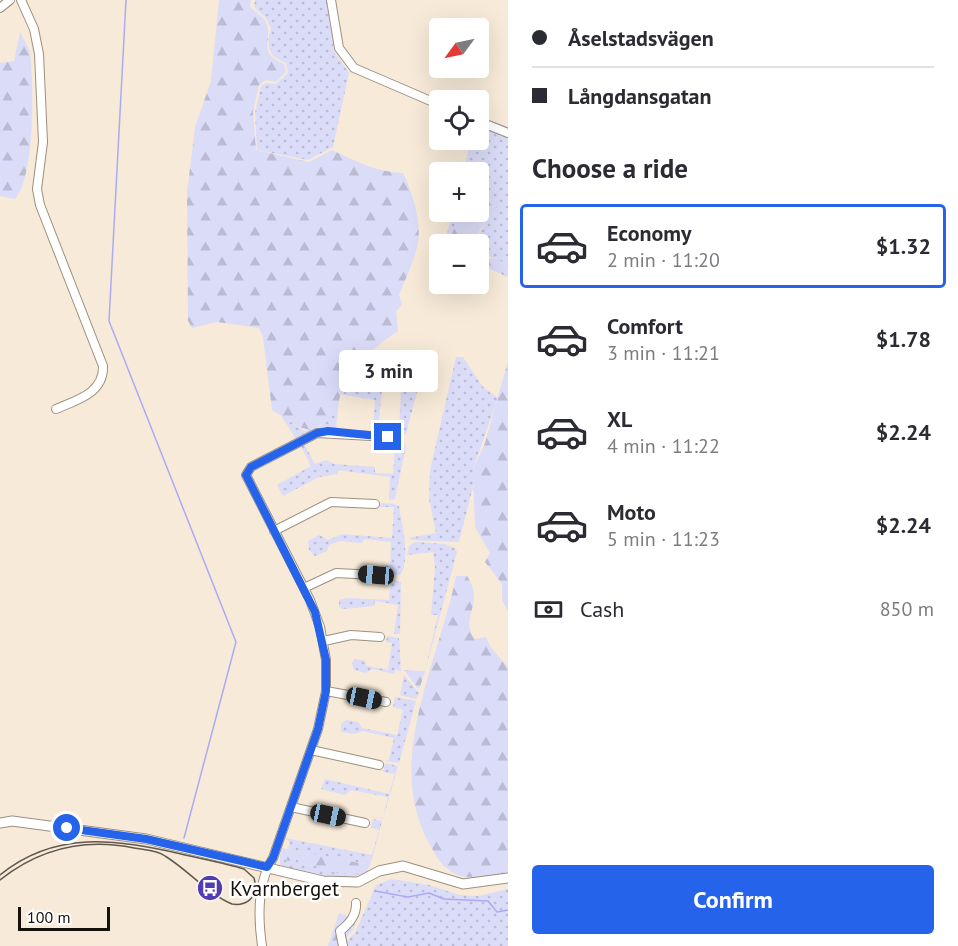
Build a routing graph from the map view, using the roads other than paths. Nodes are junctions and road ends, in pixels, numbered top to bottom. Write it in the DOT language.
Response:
graph roads {
  1 [pos="10,0"];
  2 [pos="21,0"];
  3 [pos="331,0"];
  4 [pos="0,8"];
  5 [pos="429,100"];
  6 [pos="489,125"];
  7 [pos="508,133"];
  8 [pos="56,409"];
  9 [pos="388,437"];
  10 [pos="375,504"];
  11 [pos="274,531"];
  12 [pos="376,575"];
  13 [pos="304,588"];
  14 [pos="380,637"];
  15 [pos="324,641"];
  16 [pos="326,691"];
  17 [pos="386,702"];
  18 [pos="311,750"];
  19 [pos="379,765"];
  20 [pos="291,807"];
  21 [pos="3,820"];
  22 [pos="365,823"];
  23 [pos="267,867"];
  24 [pos="508,878"];
  25 [pos="357,903"];
  26 [pos="262,946"];
  27 [pos="343,946"];
  1 -- 4 [label="street"];
  2 -- 8 [label="street"];
  3 -- 5 [label="street"];
  6 -- 7 [label="street"];
  9 -- 11 [label="street"];
  10 -- 11 [label="street"];
  11 -- 13 [label="street"];
  12 -- 13 [label="street"];
  13 -- 15 [label="street"];
  14 -- 15 [label="street"];
  15 -- 16 [label="street"];
  16 -- 17 [label="street"];
  16 -- 18 [label="street"];
  18 -- 19 [label="street"];
  18 -- 20 [label="street"];
  20 -- 22 [label="street"];
  20 -- 23 [label="street"];
  21 -- 23 [label="street"];
  23 -- 24 [label="street"];
  23 -- 26 [label="street"];
  25 -- 27 [label="street"];
}
